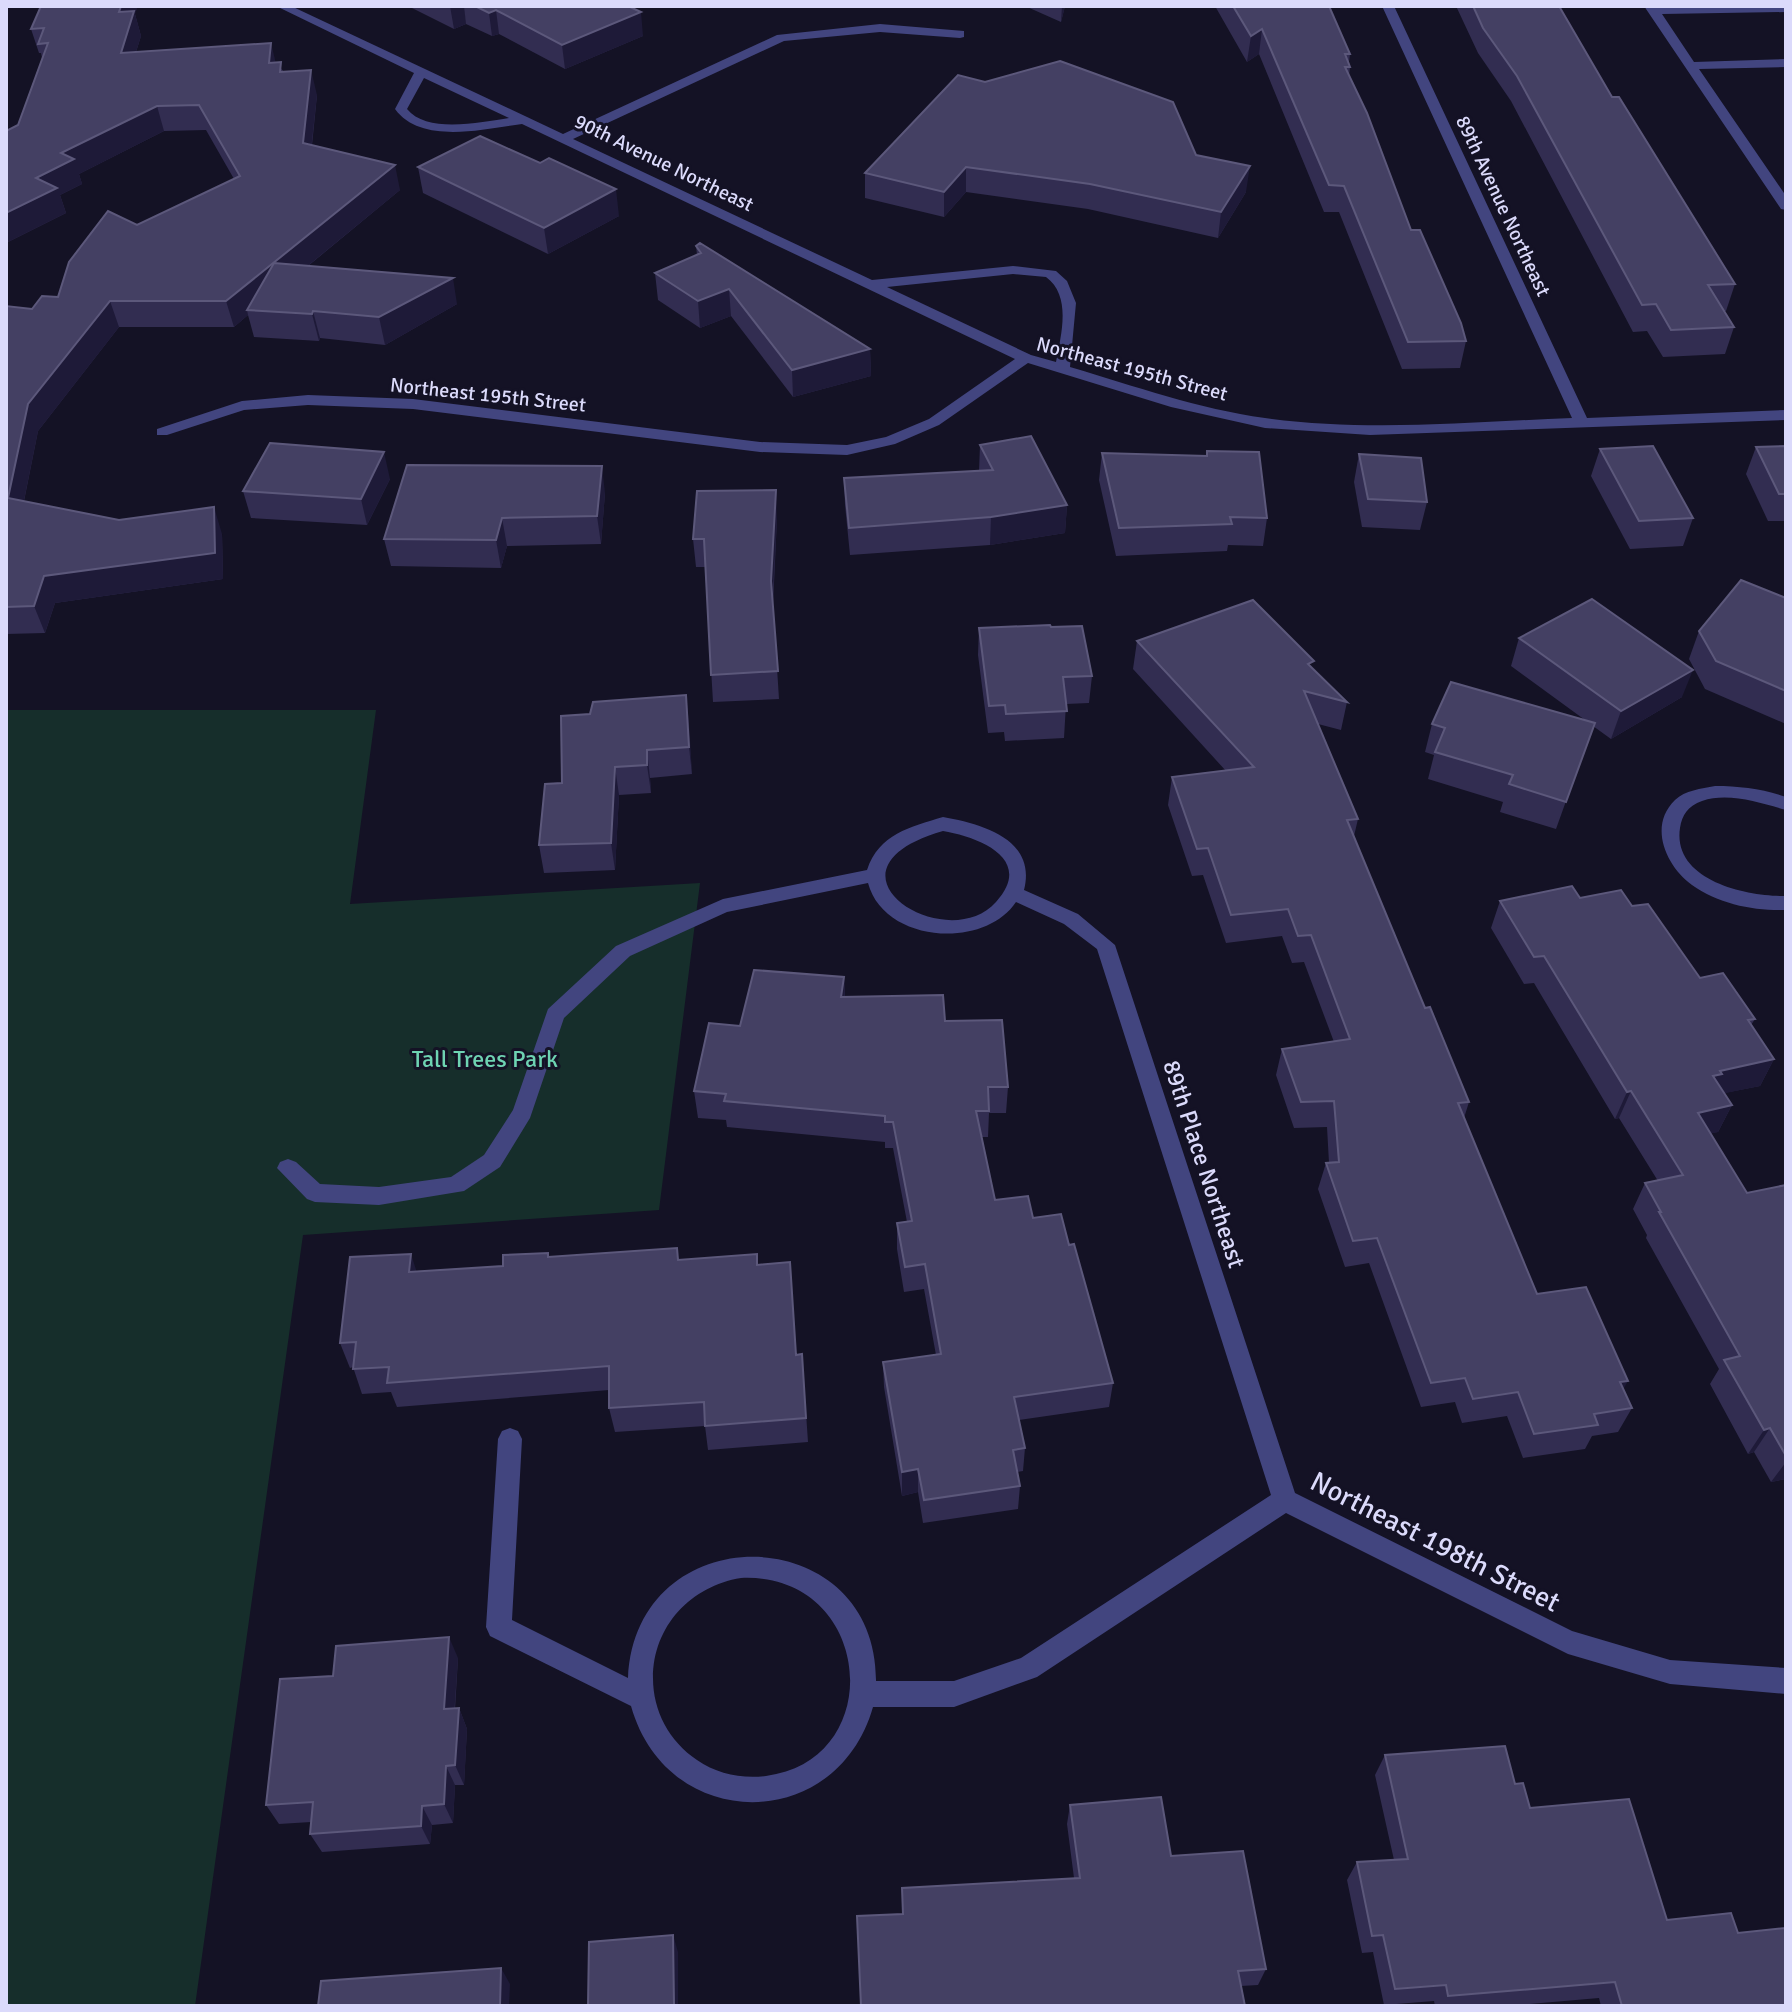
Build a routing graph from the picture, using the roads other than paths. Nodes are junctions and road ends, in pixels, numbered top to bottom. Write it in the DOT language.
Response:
graph roads {
  1 [pos="282,6"];
  2 [pos="1388,6"];
  3 [pos="1651,8"];
  4 [pos="1786,8"];
  5 [pos="960,34"];
  6 [pos="1786,63"];
  7 [pos="1688,66"];
  8 [pos="421,71"];
  9 [pos="527,120"];
  10 [pos="565,138"];
  11 [pos="1786,206"];
  12 [pos="872,284"];
  13 [pos="1026,358"];
  14 [pos="1062,369"];
  15 [pos="1786,415"];
  16 [pos="1581,422"];
  17 [pos="162,432"];
  18 [pos="1786,804"];
  19 [pos="875,875"];
  20 [pos="1014,893"];
  21 [pos="1786,903"];
  22 [pos="288,1168"];
  23 [pos="510,1439"];
  24 [pos="1285,1500"];
  25 [pos="1786,1681"];
  26 [pos="865,1694"];
  27 [pos="639,1697"];
  1 -- 8 [label="street, 90th Avenue Northeast"];
  2 -- 16 [label="street, 89th Avenue Northeast"];
  3 -- 4 [label="street"];
  3 -- 7 [label="street"];
  5 -- 10 [label="street"];
  6 -- 7 [label="street"];
  7 -- 11 [label="street"];
  8 -- 9 [label="street, 90th Avenue Northeast"];
  8 -- 9 [label="street"];
  9 -- 10 [label="street, 90th Avenue Northeast"];
  10 -- 12 [label="street, 90th Avenue Northeast"];
  12 -- 13 [label="street, 90th Avenue Northeast"];
  12 -- 14 [label="street"];
  13 -- 14 [label="street, Northeast 195th Street"];
  13 -- 17 [label="street, Northeast 195th Street"];
  14 -- 16 [label="street, Northeast 195th Street"];
  15 -- 16 [label="street, Northeast 195th Street"];
  18 -- 21 [label="street"];
  19 -- 20 [label="street"];
  19 -- 20 [label="street"];
  19 -- 22 [label="street"];
  20 -- 24 [label="street, 89th Place Northeast"];
  23 -- 27 [label="street"];
  24 -- 25 [label="street, Northeast 198th Street"];
  24 -- 26 [label="street, Northeast 198th Street"];
  26 -- 27 [label="street"];
  26 -- 27 [label="street"];
}
